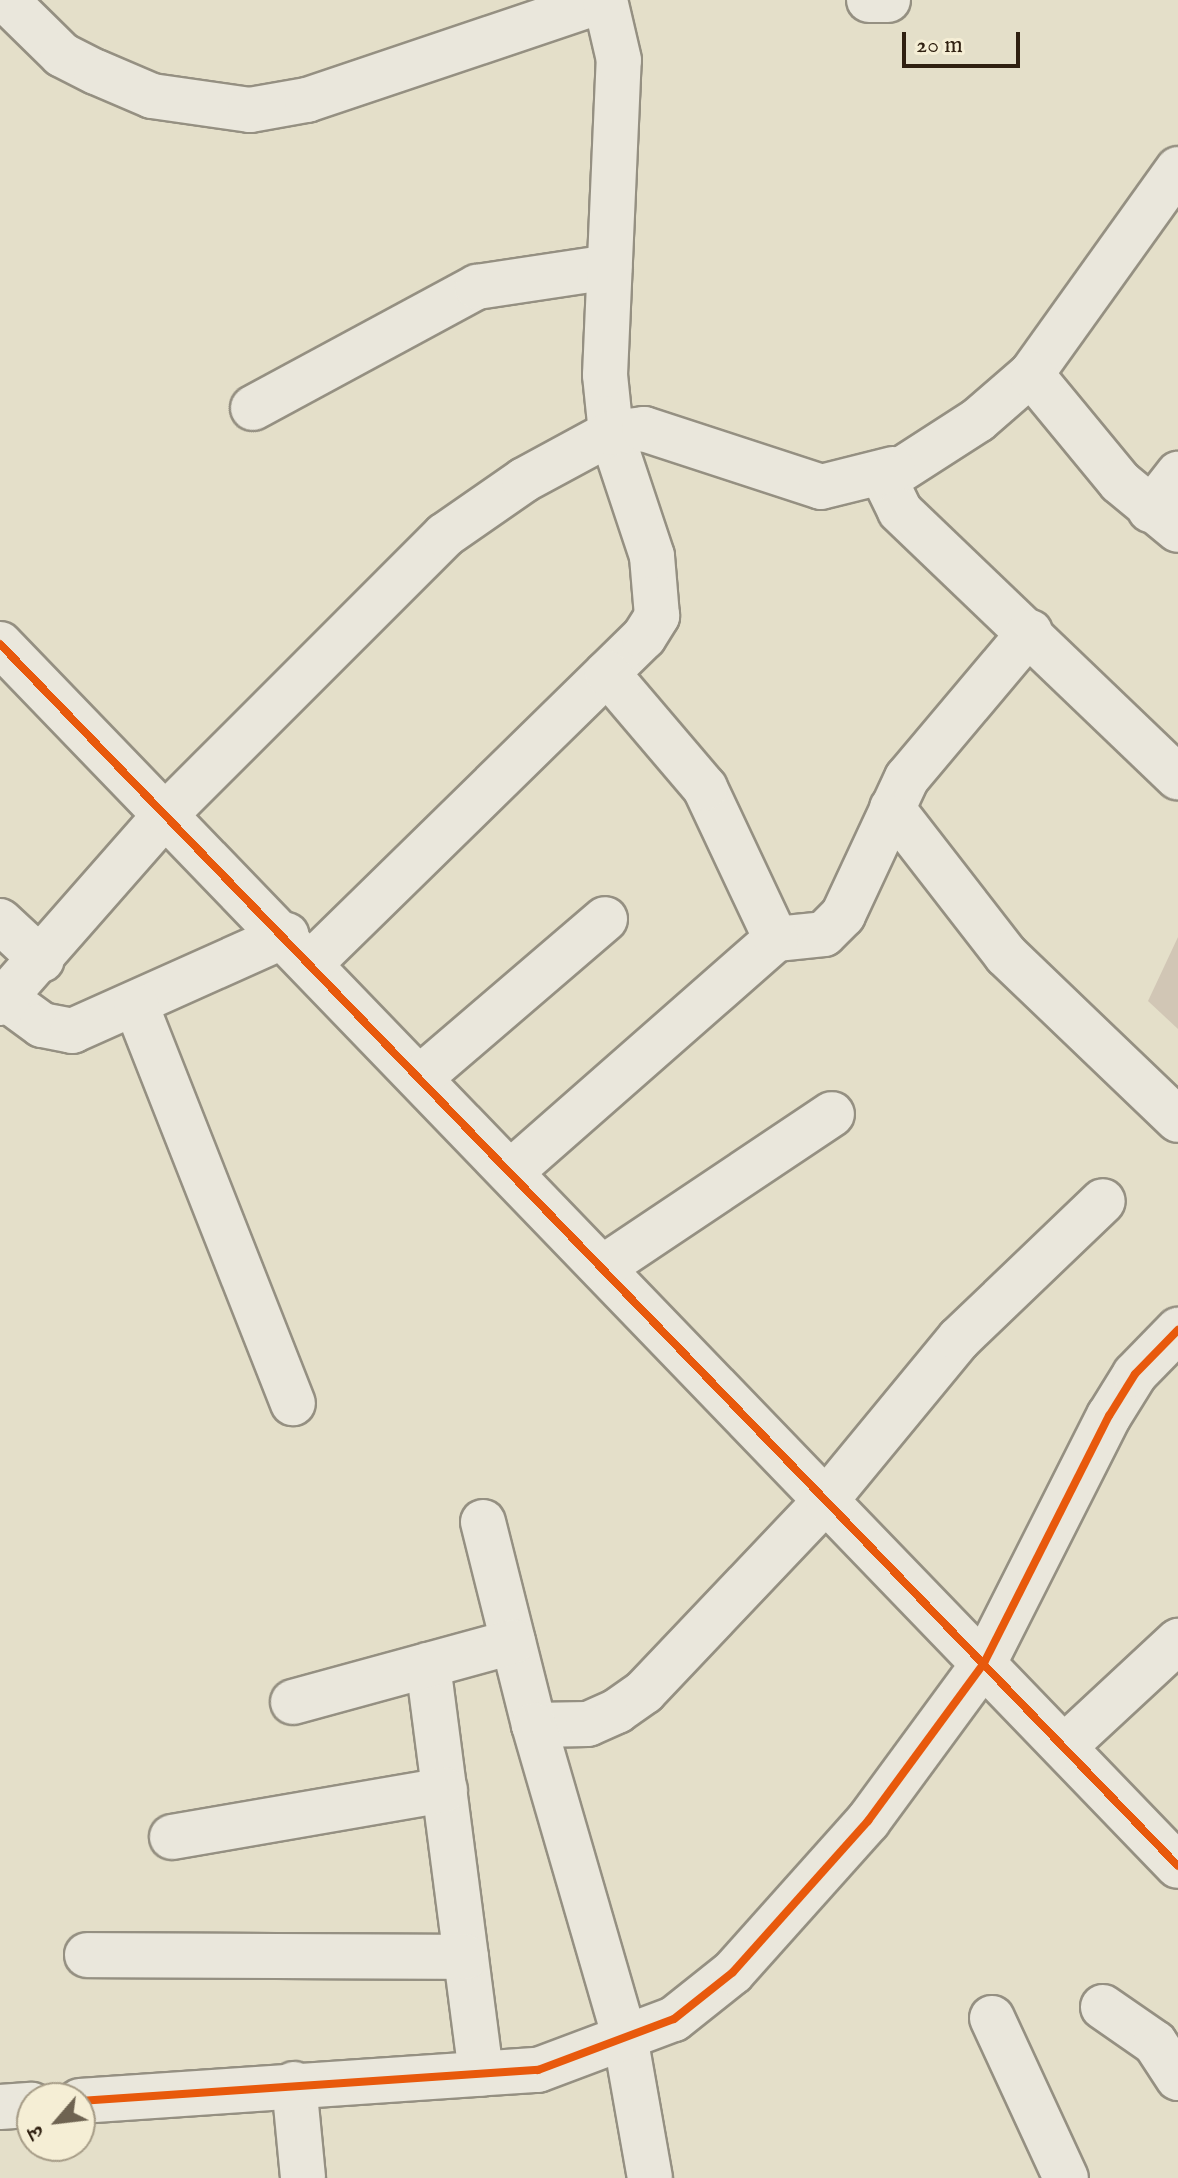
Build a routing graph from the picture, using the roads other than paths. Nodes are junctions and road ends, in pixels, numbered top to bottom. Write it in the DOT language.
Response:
graph roads {
  1 [pos="6,0"];
  2 [pos="604,0"];
  3 [pos="869,0"];
  4 [pos="888,0"];
  5 [pos="1177,174"];
  6 [pos="610,267"];
  7 [pos="1031,374"];
  8 [pos="253,408"];
  9 [pos="611,433"];
  10 [pos="893,469"];
  11 [pos="1178,474"];
  12 [pos="1164,520"];
  13 [pos="1030,632"];
  14 [pos="0,644"];
  15 [pos="607,673"];
  16 [pos="1178,778"];
  17 [pos="892,808"];
  18 [pos="167,813"];
  19 [pos="605,919"];
  20 [pos="0,921"];
  21 [pos="776,939"];
  22 [pos="300,948"];
  23 [pos="42,960"];
  24 [pos="2,1001"];
  25 [pos="136,1005"];
  26 [pos="422,1076"];
  27 [pos="832,1114"];
  28 [pos="1178,1120"];
  29 [pos="513,1170"];
  30 [pos="1103,1201"];
  31 [pos="605,1266"];
  32 [pos="1178,1330"];
  33 [pos="293,1403"];
  34 [pos="827,1499"];
  35 [pos="483,1522"];
  36 [pos="1178,1641"];
  37 [pos="513,1642"];
  38 [pos="984,1663"];
  39 [pos="428,1665"];
  40 [pos="293,1702"];
  41 [pos="534,1725"];
  42 [pos="1064,1747"];
  43 [pos="445,1790"];
  44 [pos="172,1837"];
  45 [pos="1178,1866"];
  46 [pos="87,1955"];
  47 [pos="466,1957"];
  48 [pos="1103,2007"];
  49 [pos="992,2018"];
  50 [pos="626,2042"];
  51 [pos="481,2074"];
  52 [pos="1178,2078"];
  53 [pos="294,2084"];
  54 [pos="96,2100"];
  55 [pos="303,2178"];
  56 [pos="650,2178"];
  57 [pos="1066,2178"];
  1 -- 2 [label="street"];
  2 -- 6 [label="street"];
  3 -- 4 [label="street"];
  5 -- 7 [label="street"];
  6 -- 8 [label="street"];
  6 -- 9 [label="street"];
  7 -- 10 [label="street"];
  7 -- 12 [label="street"];
  9 -- 10 [label="street"];
  9 -- 15 [label="street"];
  9 -- 18 [label="street"];
  10 -- 13 [label="street"];
  11 -- 12 [label="street"];
  13 -- 16 [label="street"];
  13 -- 17 [label="street"];
  14 -- 18 [label="street"];
  15 -- 21 [label="street"];
  15 -- 22 [label="street"];
  17 -- 21 [label="street"];
  17 -- 28 [label="street"];
  18 -- 22 [label="street"];
  18 -- 23 [label="street"];
  19 -- 26 [label="street"];
  20 -- 23 [label="street"];
  21 -- 29 [label="street"];
  22 -- 25 [label="street"];
  22 -- 26 [label="street"];
  23 -- 24 [label="street"];
  24 -- 25 [label="street"];
  25 -- 33 [label="street"];
  26 -- 29 [label="street"];
  27 -- 31 [label="street"];
  29 -- 31 [label="street"];
  30 -- 34 [label="street"];
  31 -- 34 [label="street"];
  32 -- 38 [label="street"];
  34 -- 38 [label="street"];
  34 -- 41 [label="street"];
  35 -- 37 [label="street"];
  36 -- 42 [label="street"];
  37 -- 39 [label="street"];
  37 -- 41 [label="street"];
  38 -- 42 [label="street"];
  38 -- 50 [label="street"];
  39 -- 40 [label="street"];
  39 -- 43 [label="street"];
  41 -- 50 [label="street"];
  42 -- 45 [label="street"];
  43 -- 44 [label="street"];
  43 -- 47 [label="street"];
  46 -- 47 [label="street"];
  47 -- 51 [label="street"];
  48 -- 52 [label="street"];
  49 -- 57 [label="street"];
  50 -- 51 [label="street"];
  50 -- 56 [label="street"];
  51 -- 53 [label="street"];
  53 -- 54 [label="street"];
  53 -- 55 [label="street"];
}
